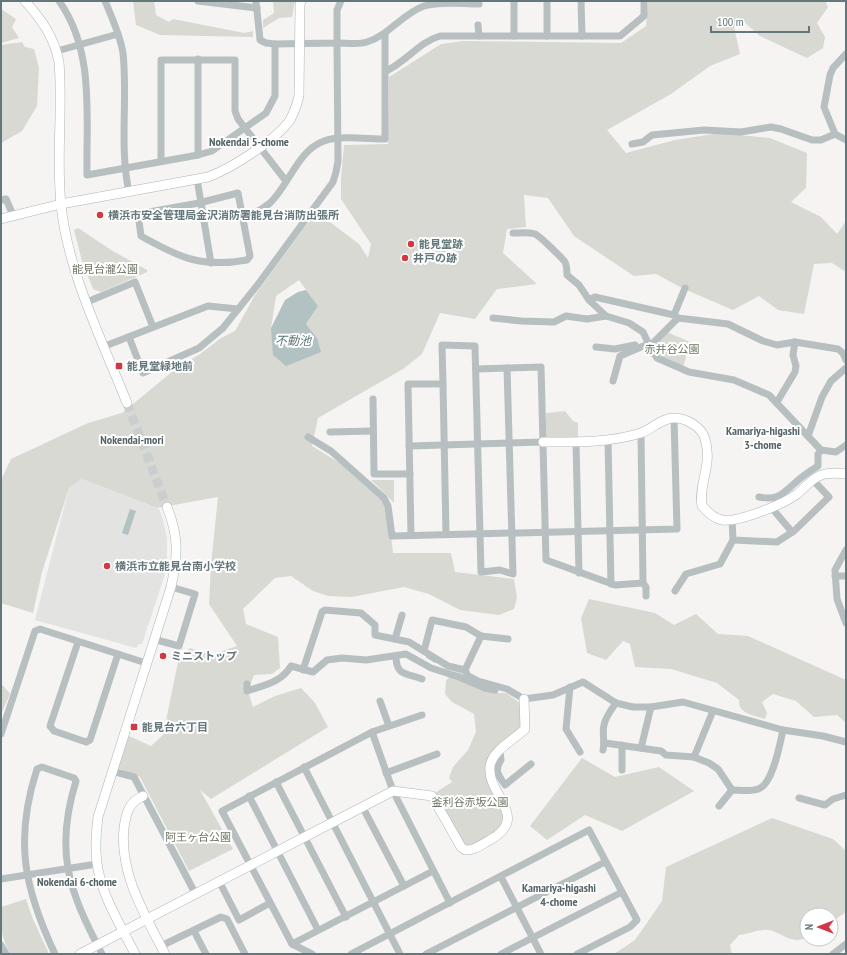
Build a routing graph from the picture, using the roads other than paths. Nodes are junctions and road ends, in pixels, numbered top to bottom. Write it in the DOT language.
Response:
graph roads {
  1 [pos="25,1"];
  2 [pos="59,1"];
  3 [pos="105,1"];
  4 [pos="201,1"];
  5 [pos="301,1"];
  6 [pos="341,1"];
  7 [pos="514,1"];
  8 [pos="547,1"];
  9 [pos="581,1"];
  10 [pos="644,1"];
  11 [pos="439,2"];
  12 [pos="229,3"];
  13 [pos="256,5"];
  14 [pos="478,5"];
  15 [pos="478,25"];
  16 [pos="118,34"];
  17 [pos="385,34"];
  18 [pos="479,36"];
  19 [pos="514,36"];
  20 [pos="547,36"];
  21 [pos="582,36"];
  22 [pos="299,43"];
  23 [pos="337,43"];
  24 [pos="275,44"];
  25 [pos="80,45"];
  26 [pos="57,51"];
  27 [pos="846,54"];
  28 [pos="198,59"];
  29 [pos="386,71"];
  30 [pos="244,128"];
  31 [pos="835,134"];
  32 [pos="337,139"];
  33 [pos="846,140"];
  34 [pos="632,144"];
  35 [pos="258,147"];
  36 [pos="198,155"];
  37 [pos="161,161"];
  38 [pos="124,169"];
  39 [pos="197,179"];
  40 [pos="286,182"];
  41 [pos="129,192"];
  42 [pos="1,200"];
  43 [pos="199,203"];
  44 [pos="61,204"];
  45 [pos="13,215"];
  46 [pos="243,218"];
  47 [pos="1,219"];
  48 [pos="513,233"];
  49 [pos="211,263"];
  50 [pos="685,288"];
  51 [pos="589,300"];
  52 [pos="87,302"];
  53 [pos="238,309"];
  54 [pos="606,316"];
  55 [pos="676,316"];
  56 [pos="493,318"];
  57 [pos="153,327"];
  58 [pos="129,337"];
  59 [pos="796,342"];
  60 [pos="648,344"];
  61 [pos="105,346"];
  62 [pos="596,347"];
  63 [pos="846,360"];
  64 [pos="508,368"];
  65 [pos="846,368"];
  66 [pos="476,369"];
  67 [pos="613,381"];
  68 [pos="443,384"];
  69 [pos="373,399"];
  70 [pos="777,402"];
  71 [pos="127,403"];
  72 [pos="674,418"];
  73 [pos="373,431"];
  74 [pos="330,432"];
  75 [pos="641,433"];
  76 [pos="808,436"];
  77 [pos="308,437"];
  78 [pos="608,440"];
  79 [pos="543,442"];
  80 [pos="576,442"];
  81 [pos="478,444"];
  82 [pos="509,444"];
  83 [pos="444,445"];
  84 [pos="846,445"];
  85 [pos="409,446"];
  86 [pos="821,450"];
  87 [pos="410,474"];
  88 [pos="846,474"];
  89 [pos="813,480"];
  90 [pos="760,497"];
  91 [pos="771,506"];
  92 [pos="166,507"];
  93 [pos="732,520"];
  94 [pos="643,530"];
  95 [pos="578,531"];
  96 [pos="610,531"];
  97 [pos="545,532"];
  98 [pos="792,532"];
  99 [pos="512,533"];
  100 [pos="446,534"];
  101 [pos="479,534"];
  102 [pos="410,535"];
  103 [pos="733,540"];
  104 [pos="846,550"];
  105 [pos="579,573"];
  106 [pos="835,576"];
  107 [pos="846,576"];
  108 [pos="644,583"];
  109 [pos="611,584"];
  110 [pos="171,587"];
  111 [pos="675,591"];
  112 [pos="646,596"];
  113 [pos="402,614"];
  114 [pos="846,623"];
  115 [pos="481,636"];
  116 [pos="153,639"];
  117 [pos="394,639"];
  118 [pos="508,639"];
  119 [pos="78,642"];
  120 [pos="424,651"];
  121 [pos="118,654"];
  122 [pos="396,656"];
  123 [pos="146,663"];
  124 [pos="303,670"];
  125 [pos="465,670"];
  126 [pos="422,679"];
  127 [pos="246,684"];
  128 [pos="570,687"];
  129 [pos="507,690"];
  130 [pos="524,699"];
  131 [pos="380,701"];
  132 [pos="616,702"];
  133 [pos="651,707"];
  134 [pos="713,711"];
  135 [pos="422,715"];
  136 [pos="389,726"];
  137 [pos="783,730"];
  138 [pos="372,732"];
  139 [pos="1,734"];
  140 [pos="846,742"];
  141 [pos="622,745"];
  142 [pos="641,748"];
  143 [pos="500,751"];
  144 [pos="580,752"];
  145 [pos="437,754"];
  146 [pos="694,757"];
  147 [pos="531,764"];
  148 [pos="304,767"];
  149 [pos="622,770"];
  150 [pos="112,771"];
  151 [pos="386,773"];
  152 [pos="276,782"];
  153 [pos="732,790"];
  154 [pos="393,791"];
  155 [pos="846,795"];
  156 [pos="143,796"];
  157 [pos="249,796"];
  158 [pos="799,798"];
  159 [pos="362,806"];
  160 [pos="719,806"];
  161 [pos="331,822"];
  162 [pos="304,836"];
  163 [pos="278,850"];
  164 [pos="605,862"];
  165 [pos="97,864"];
  166 [pos="250,865"];
  167 [pos="68,868"];
  168 [pos="433,871"];
  169 [pos="27,875"];
  170 [pos="502,877"];
  171 [pos="1,879"];
  172 [pos="219,881"];
  173 [pos="404,886"];
  174 [pos="622,892"];
  175 [pos="195,893"];
  176 [pos="270,903"];
  177 [pos="373,903"];
  178 [pos="450,903"];
  179 [pos="517,908"];
  180 [pos="346,917"];
  181 [pos="148,919"];
  182 [pos="194,930"];
  183 [pos="318,930"];
  184 [pos="123,931"];
  185 [pos="390,934"];
  186 [pos="533,938"];
  187 [pos="292,944"];
  188 [pos="846,944"];
  189 [pos="1,945"];
  190 [pos="98,945"];
  191 [pos="163,950"];
  192 [pos="360,952"];
  193 [pos="6,954"];
  194 [pos="55,954"];
  195 [pos="80,954"];
  196 [pos="102,954"];
  197 [pos="135,954"];
  198 [pos="206,954"];
  199 [pos="245,954"];
  200 [pos="312,954"];
  201 [pos="351,954"];
  202 [pos="400,954"];
  203 [pos="426,954"];
  204 [pos="501,954"];
  205 [pos="541,954"];
  206 [pos="577,954"];
  207 [pos="833,954"];
  1 -- 26 [label="street"];
  2 -- 25 [label="street"];
  3 -- 16 [label="street"];
  4 -- 12 [label="street"];
  5 -- 22 [label="street"];
  6 -- 23 [label="street"];
  7 -- 19 [label="street"];
  8 -- 20 [label="street"];
  9 -- 21 [label="street"];
  10 -- 21 [label="street"];
  11 -- 14 [label="street"];
  11 -- 17 [label="street"];
  12 -- 13 [label="street"];
  13 -- 24 [label="street"];
  15 -- 18 [label="street"];
  16 -- 25 [label="street"];
  16 -- 38 [label="street"];
  17 -- 23 [label="street"];
  17 -- 29 [label="street"];
  18 -- 19 [label="street"];
  18 -- 29 [label="street"];
  19 -- 20 [label="street"];
  20 -- 21 [label="street"];
  22 -- 23 [label="street"];
  22 -- 24 [label="street"];
  22 -- 35 [label="street"];
  23 -- 32 [label="street"];
  24 -- 30 [label="street"];
  25 -- 26 [label="street"];
  25 -- 38 [label="street"];
  26 -- 44 [label="street"];
  27 -- 31 [label="street"];
  28 -- 30 [label="street"];
  28 -- 36 [label="street"];
  28 -- 37 [label="street"];
  29 -- 32 [label="street"];
  30 -- 35 [label="street"];
  30 -- 36 [label="street"];
  31 -- 33 [label="street"];
  31 -- 34 [label="street"];
  32 -- 40 [label="street"];
  32 -- 53 [label="street"];
  35 -- 39 [label="street"];
  35 -- 40 [label="street"];
  36 -- 37 [label="street"];
  37 -- 38 [label="street"];
  38 -- 41 [label="street"];
  39 -- 41 [label="street"];
  39 -- 43 [label="street"];
  40 -- 46 [label="street"];
  41 -- 44 [label="street"];
  42 -- 45 [label="street"];
  43 -- 46 [label="street"];
  43 -- 49 [label="street"];
  43 -- 49 [label="street"];
  44 -- 45 [label="street"];
  44 -- 52 [label="street"];
  45 -- 47 [label="street"];
  46 -- 49 [label="street"];
  48 -- 51 [label="street"];
  50 -- 55 [label="street"];
  51 -- 54 [label="street"];
  51 -- 55 [label="street"];
  52 -- 57 [label="street"];
  52 -- 61 [label="street"];
  53 -- 57 [label="street"];
  53 -- 58 [label="street"];
  54 -- 56 [label="street"];
  54 -- 60 [label="street"];
  55 -- 59 [label="street"];
  55 -- 60 [label="street"];
  57 -- 58 [label="street"];
  58 -- 61 [label="street"];
  59 -- 63 [label="street"];
  59 -- 70 [label="street"];
  60 -- 62 [label="street"];
  60 -- 67 [label="street"];
  60 -- 70 [label="street"];
  61 -- 71 [label="street"];
  64 -- 66 [label="street"];
  64 -- 79 [label="street"];
  64 -- 82 [label="street"];
  65 -- 76 [label="street"];
  66 -- 68 [label="street"];
  66 -- 81 [label="street"];
  68 -- 83 [label="street"];
  68 -- 85 [label="street"];
  69 -- 73 [label="street"];
  70 -- 76 [label="street"];
  72 -- 75 [label="street"];
  72 -- 93 [label="street"];
  72 -- 94 [label="street"];
  73 -- 74 [label="street"];
  73 -- 87 [label="street"];
  75 -- 78 [label="street"];
  75 -- 94 [label="street"];
  76 -- 86 [label="street"];
  77 -- 102 [label="street"];
  78 -- 80 [label="street"];
  78 -- 96 [label="street"];
  79 -- 80 [label="street"];
  79 -- 82 [label="street"];
  79 -- 97 [label="street"];
  80 -- 95 [label="street"];
  81 -- 82 [label="street"];
  81 -- 83 [label="street"];
  81 -- 101 [label="street"];
  82 -- 99 [label="street"];
  83 -- 85 [label="street"];
  83 -- 100 [label="street"];
  84 -- 86 [label="street"];
  85 -- 87 [label="street"];
  86 -- 90 [label="street"];
  87 -- 102 [label="street"];
  88 -- 89 [label="street"];
  89 -- 91 [label="street"];
  89 -- 98 [label="street"];
  91 -- 93 [label="street"];
  91 -- 98 [label="street"];
  92 -- 110 [label="street"];
  93 -- 103 [label="street"];
  94 -- 96 [label="street"];
  94 -- 108 [label="street"];
  95 -- 96 [label="street"];
  95 -- 97 [label="street"];
  95 -- 105 [label="street"];
  96 -- 109 [label="street"];
  97 -- 99 [label="street"];
  97 -- 105 [label="street"];
  98 -- 103 [label="street"];
  99 -- 101 [label="street"];
  99 -- 101 [label="street"];
  100 -- 101 [label="street"];
  100 -- 102 [label="street"];
  103 -- 111 [label="street"];
  104 -- 106 [label="street"];
  105 -- 109 [label="street"];
  106 -- 107 [label="street"];
  106 -- 114 [label="street"];
  108 -- 109 [label="street"];
  108 -- 112 [label="street"];
  110 -- 116 [label="street"];
  110 -- 116 [label="street"];
  113 -- 117 [label="street"];
  115 -- 118 [label="street"];
  115 -- 120 [label="street"];
  115 -- 125 [label="street"];
  116 -- 123 [label="street"];
  117 -- 120 [label="street"];
  117 -- 124 [label="street"];
  119 -- 121 [label="street"];
  119 -- 121 [label="street"];
  119 -- 139 [label="street"];
  120 -- 125 [label="street"];
  121 -- 123 [label="street"];
  122 -- 124 [label="street"];
  122 -- 126 [label="street"];
  122 -- 129 [label="street"];
  123 -- 150 [label="street"];
  124 -- 127 [label="street"];
  125 -- 129 [label="street"];
  128 -- 130 [label="street"];
  128 -- 132 [label="street"];
  128 -- 144 [label="street"];
  129 -- 130 [label="street"];
  130 -- 143 [label="street"];
  131 -- 136 [label="street"];
  132 -- 133 [label="street"];
  132 -- 141 [label="street"];
  133 -- 134 [label="street"];
  133 -- 142 [label="street"];
  134 -- 137 [label="street"];
  134 -- 146 [label="street"];
  135 -- 136 [label="street"];
  136 -- 138 [label="street"];
  137 -- 140 [label="street"];
  137 -- 153 [label="street"];
  138 -- 148 [label="street"];
  138 -- 151 [label="street"];
  141 -- 142 [label="street"];
  141 -- 149 [label="street"];
  142 -- 146 [label="street"];
  143 -- 147 [label="street"];
  143 -- 154 [label="street"];
  145 -- 151 [label="street"];
  146 -- 153 [label="street"];
  148 -- 152 [label="street"];
  148 -- 161 [label="street"];
  150 -- 156 [label="street"];
  150 -- 165 [label="street"];
  151 -- 154 [label="street"];
  152 -- 157 [label="street"];
  152 -- 162 [label="street"];
  153 -- 160 [label="street"];
  154 -- 159 [label="street"];
  154 -- 168 [label="street"];
  155 -- 158 [label="street"];
  156 -- 175 [label="street"];
  156 -- 181 [label="street"];
  157 -- 163 [label="street"];
  157 -- 166 [label="street"];
  159 -- 161 [label="street"];
  159 -- 173 [label="street"];
  161 -- 162 [label="street"];
  161 -- 177 [label="street"];
  162 -- 163 [label="street"];
  162 -- 180 [label="street"];
  163 -- 166 [label="street"];
  163 -- 183 [label="street"];
  164 -- 170 [label="street"];
  164 -- 174 [label="street"];
  164 -- 179 [label="street"];
  165 -- 167 [label="street"];
  165 -- 184 [label="street"];
  166 -- 172 [label="street"];
  166 -- 176 [label="street"];
  167 -- 169 [label="street"];
  167 -- 169 [label="street"];
  167 -- 190 [label="street"];
  168 -- 173 [label="street"];
  168 -- 178 [label="street"];
  169 -- 171 [label="street"];
  169 -- 194 [label="street"];
  170 -- 178 [label="street"];
  170 -- 179 [label="street"];
  172 -- 175 [label="street"];
  172 -- 176 [label="street"];
  173 -- 177 [label="street"];
  174 -- 186 [label="street"];
  174 -- 206 [label="street"];
  175 -- 181 [label="street"];
  176 -- 187 [label="street"];
  177 -- 180 [label="street"];
  177 -- 185 [label="street"];
  178 -- 185 [label="street"];
  179 -- 186 [label="street"];
  179 -- 203 [label="street"];
  180 -- 183 [label="street"];
  181 -- 184 [label="street"];
  181 -- 191 [label="street"];
  182 -- 191 [label="street"];
  182 -- 198 [label="street"];
  182 -- 199 [label="street"];
  183 -- 187 [label="street"];
  184 -- 190 [label="street"];
  184 -- 197 [label="street"];
  185 -- 192 [label="street"];
  185 -- 202 [label="street"];
  186 -- 204 [label="street"];
  186 -- 205 [label="street"];
  187 -- 200 [label="street"];
  188 -- 207 [label="street"];
  189 -- 193 [label="street"];
  190 -- 195 [label="street"];
  190 -- 196 [label="street"];
  192 -- 201 [label="street"];
}
